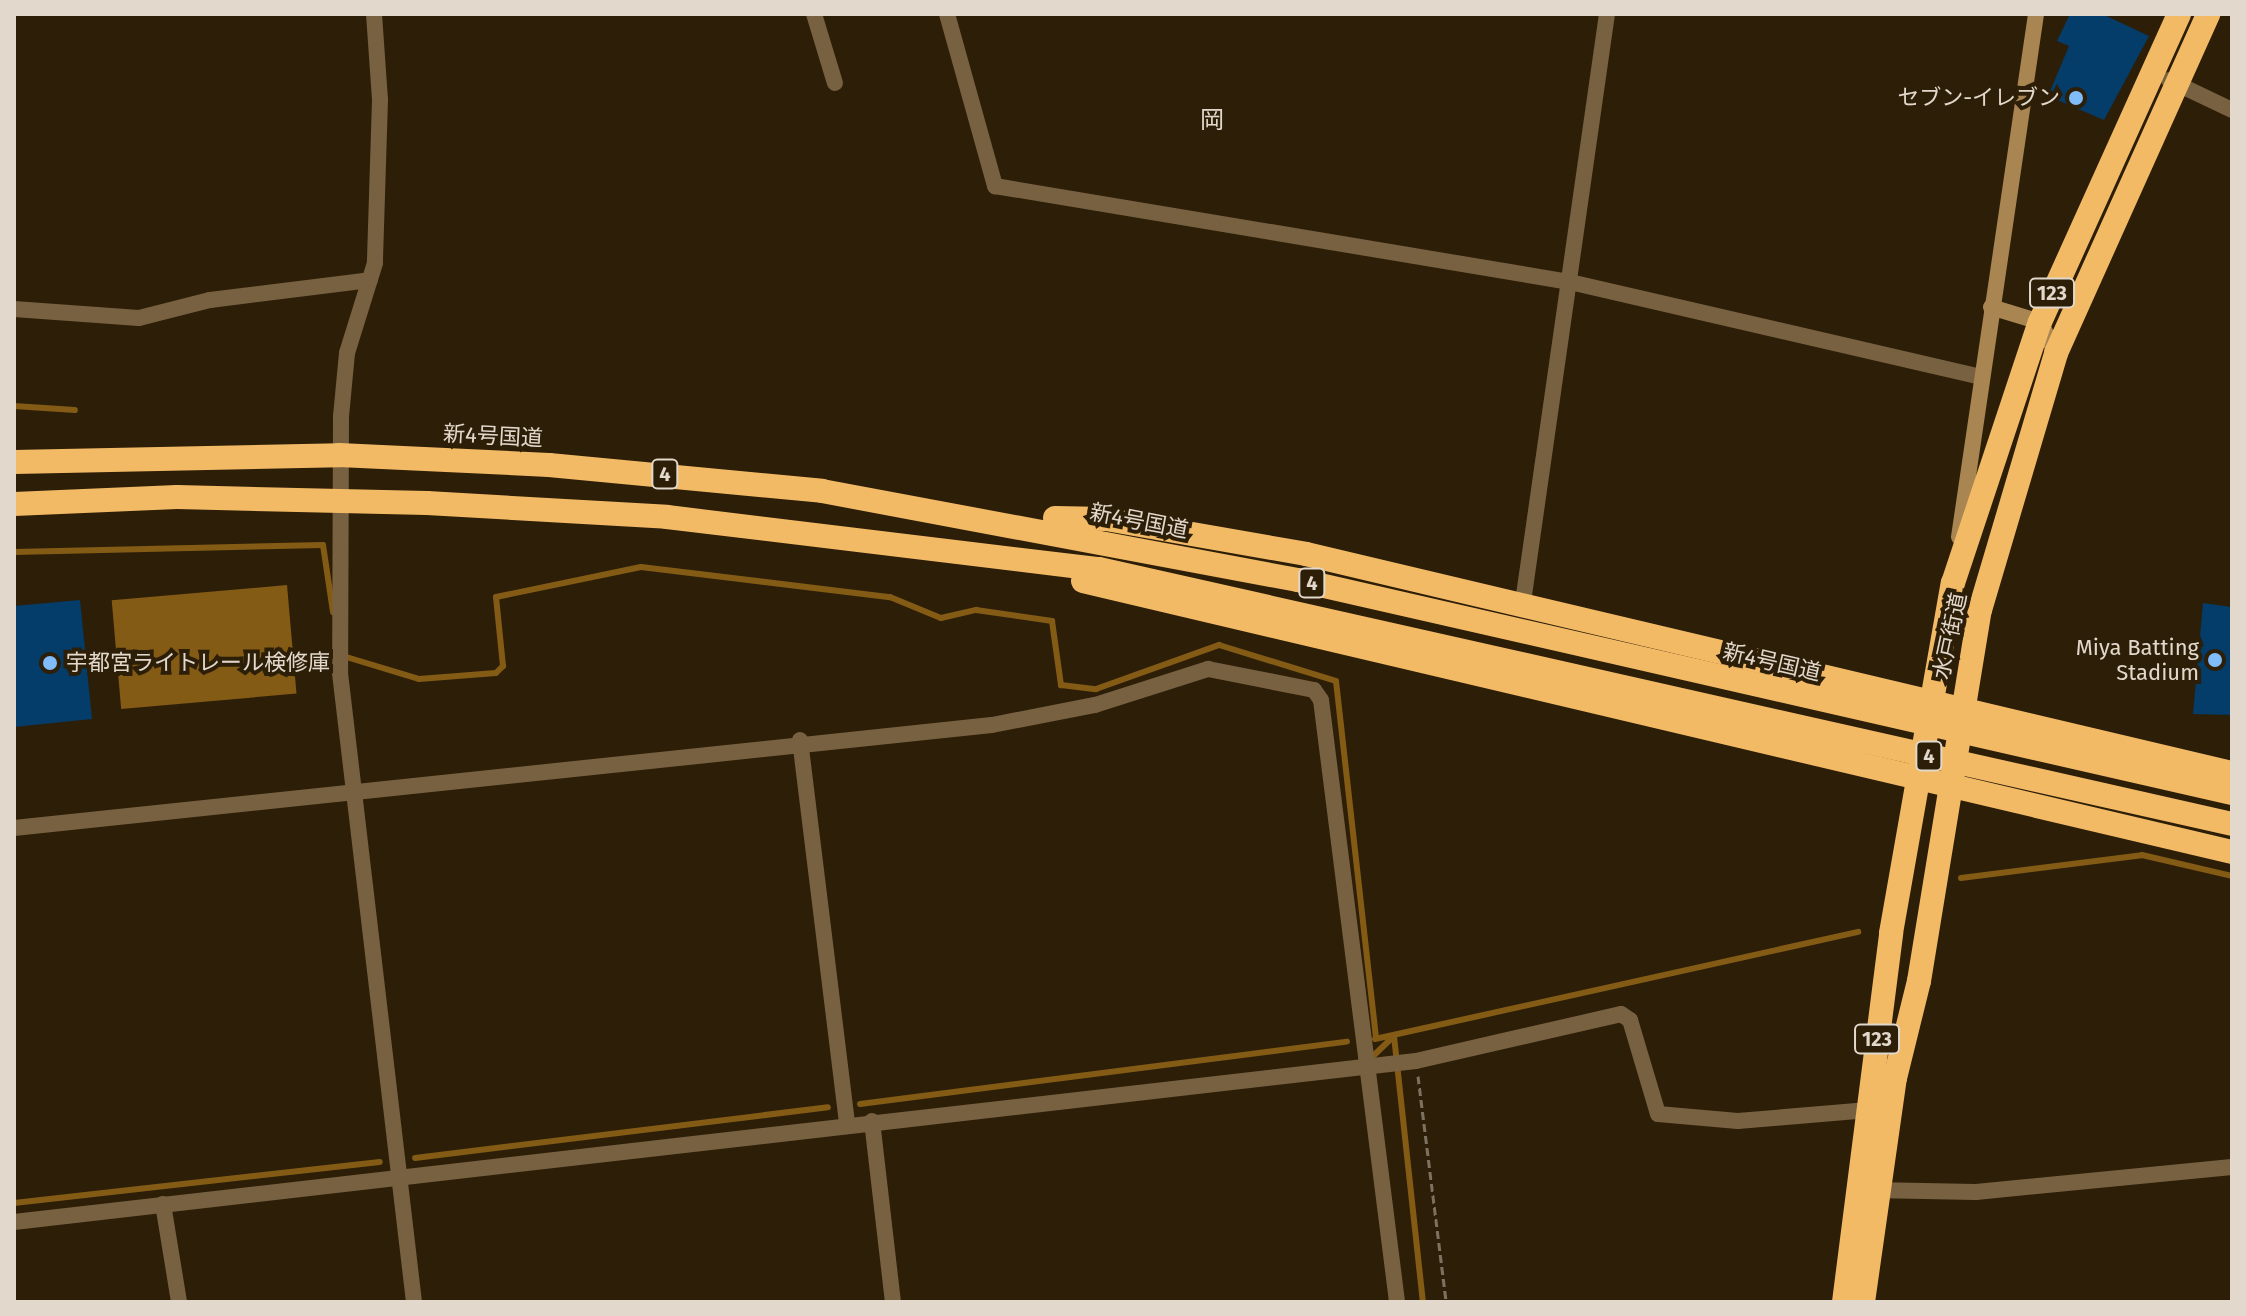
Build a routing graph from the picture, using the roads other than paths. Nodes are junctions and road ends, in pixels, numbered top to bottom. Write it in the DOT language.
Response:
graph roads {
  1 [pos="374,14"];
  2 [pos="814,14"];
  3 [pos="947,14"];
  4 [pos="1607,14"];
  5 [pos="2036,14"];
  6 [pos="2179,14"];
  7 [pos="2208,14"];
  8 [pos="2149,72"];
  9 [pos="2174,82"];
  10 [pos="835,83"];
  11 [pos="2232,110"];
  12 [pos="370,280"];
  13 [pos="1570,282"];
  14 [pos="1991,307"];
  15 [pos="14,309"];
  16 [pos="2040,322"];
  17 [pos="2056,353"];
  18 [pos="1981,377"];
  19 [pos="339,455"];
  20 [pos="14,462"];
  21 [pos="339,499"];
  22 [pos="14,504"];
  23 [pos="989,517"];
  24 [pos="984,555"];
  25 [pos="1953,583"];
  26 [pos="1523,602"];
  27 [pos="1929,701"];
  28 [pos="1962,708"];
  29 [pos="800,740"];
  30 [pos="2232,773"];
  31 [pos="1917,777"];
  32 [pos="1947,784"];
  33 [pos="2232,793"];
  34 [pos="354,794"];
  35 [pos="2232,824"];
  36 [pos="14,828"];
  37 [pos="2232,852"];
  38 [pos="1367,1064"];
  39 [pos="1869,1110"];
  40 [pos="872,1121"];
  41 [pos="847,1124"];
  42 [pos="2232,1167"];
  43 [pos="399,1177"];
  44 [pos="1869,1190"];
  45 [pos="163,1204"];
  46 [pos="14,1222"];
  47 [pos="179,1302"];
  48 [pos="414,1302"];
  49 [pos="893,1302"];
  50 [pos="1397,1302"];
  51 [pos="1844,1302"];
  52 [pos="1863,1302"];
  1 -- 12 [label="street"];
  2 -- 10 [label="street"];
  3 -- 13 [label="street"];
  4 -- 13 [label="street"];
  5 -- 14 [label="street"];
  6 -- 8 [label="highway, 水戸街道 / 123"];
  7 -- 9 [label="highway, 水戸街道 / 123"];
  8 -- 9 [label="street"];
  8 -- 16 [label="highway, 水戸街道 / 123"];
  9 -- 11 [label="street"];
  9 -- 17 [label="highway, 水戸街道 / 123"];
  12 -- 15 [label="street"];
  12 -- 19 [label="street"];
  13 -- 18 [label="street"];
  13 -- 26 [label="street"];
  14 -- 16 [label="street"];
  14 -- 18 [label="street"];
  16 -- 17 [label="street"];
  16 -- 25 [label="highway, 水戸街道 / 123"];
  17 -- 28 [label="highway, 水戸街道 / 123"];
  18 -- 25 [label="street"];
  19 -- 20 [label="highway, 新4号国道 / 4"];
  19 -- 21 [label="street"];
  19 -- 23 [label="highway, 新4号国道 / 4"];
  21 -- 22 [label="highway, 4"];
  21 -- 24 [label="highway, 4"];
  21 -- 34 [label="street"];
  23 -- 26 [label="highway"];
  23 -- 33 [label="highway, 新4号国道 / 4"];
  24 -- 31 [label="highway"];
  24 -- 35 [label="highway, 4"];
  25 -- 27 [label="highway, 水戸街道 / 123"];
  26 -- 27 [label="highway"];
  27 -- 28 [label="highway"];
  27 -- 31 [label="highway, 水戸街道 / 123"];
  28 -- 30 [label="highway"];
  28 -- 32 [label="highway, 水戸街道 / 123"];
  29 -- 34 [label="street"];
  29 -- 38 [label="street"];
  29 -- 41 [label="street"];
  31 -- 32 [label="highway"];
  31 -- 39 [label="highway, 水戸街道 / 123"];
  32 -- 37 [label="highway"];
  32 -- 44 [label="highway, 水戸街道 / 123"];
  34 -- 36 [label="street"];
  34 -- 43 [label="street"];
  38 -- 39 [label="street"];
  38 -- 40 [label="street"];
  38 -- 50 [label="street"];
  39 -- 44 [label="highway, 水戸街道 / 123"];
  40 -- 41 [label="street"];
  40 -- 49 [label="street"];
  41 -- 43 [label="street"];
  42 -- 44 [label="street"];
  43 -- 45 [label="street"];
  43 -- 48 [label="street"];
  44 -- 51 [label="highway, 水戸街道 / 123"];
  44 -- 52 [label="highway, 水戸街道 / 123"];
  45 -- 46 [label="street"];
  45 -- 47 [label="street"];
}
